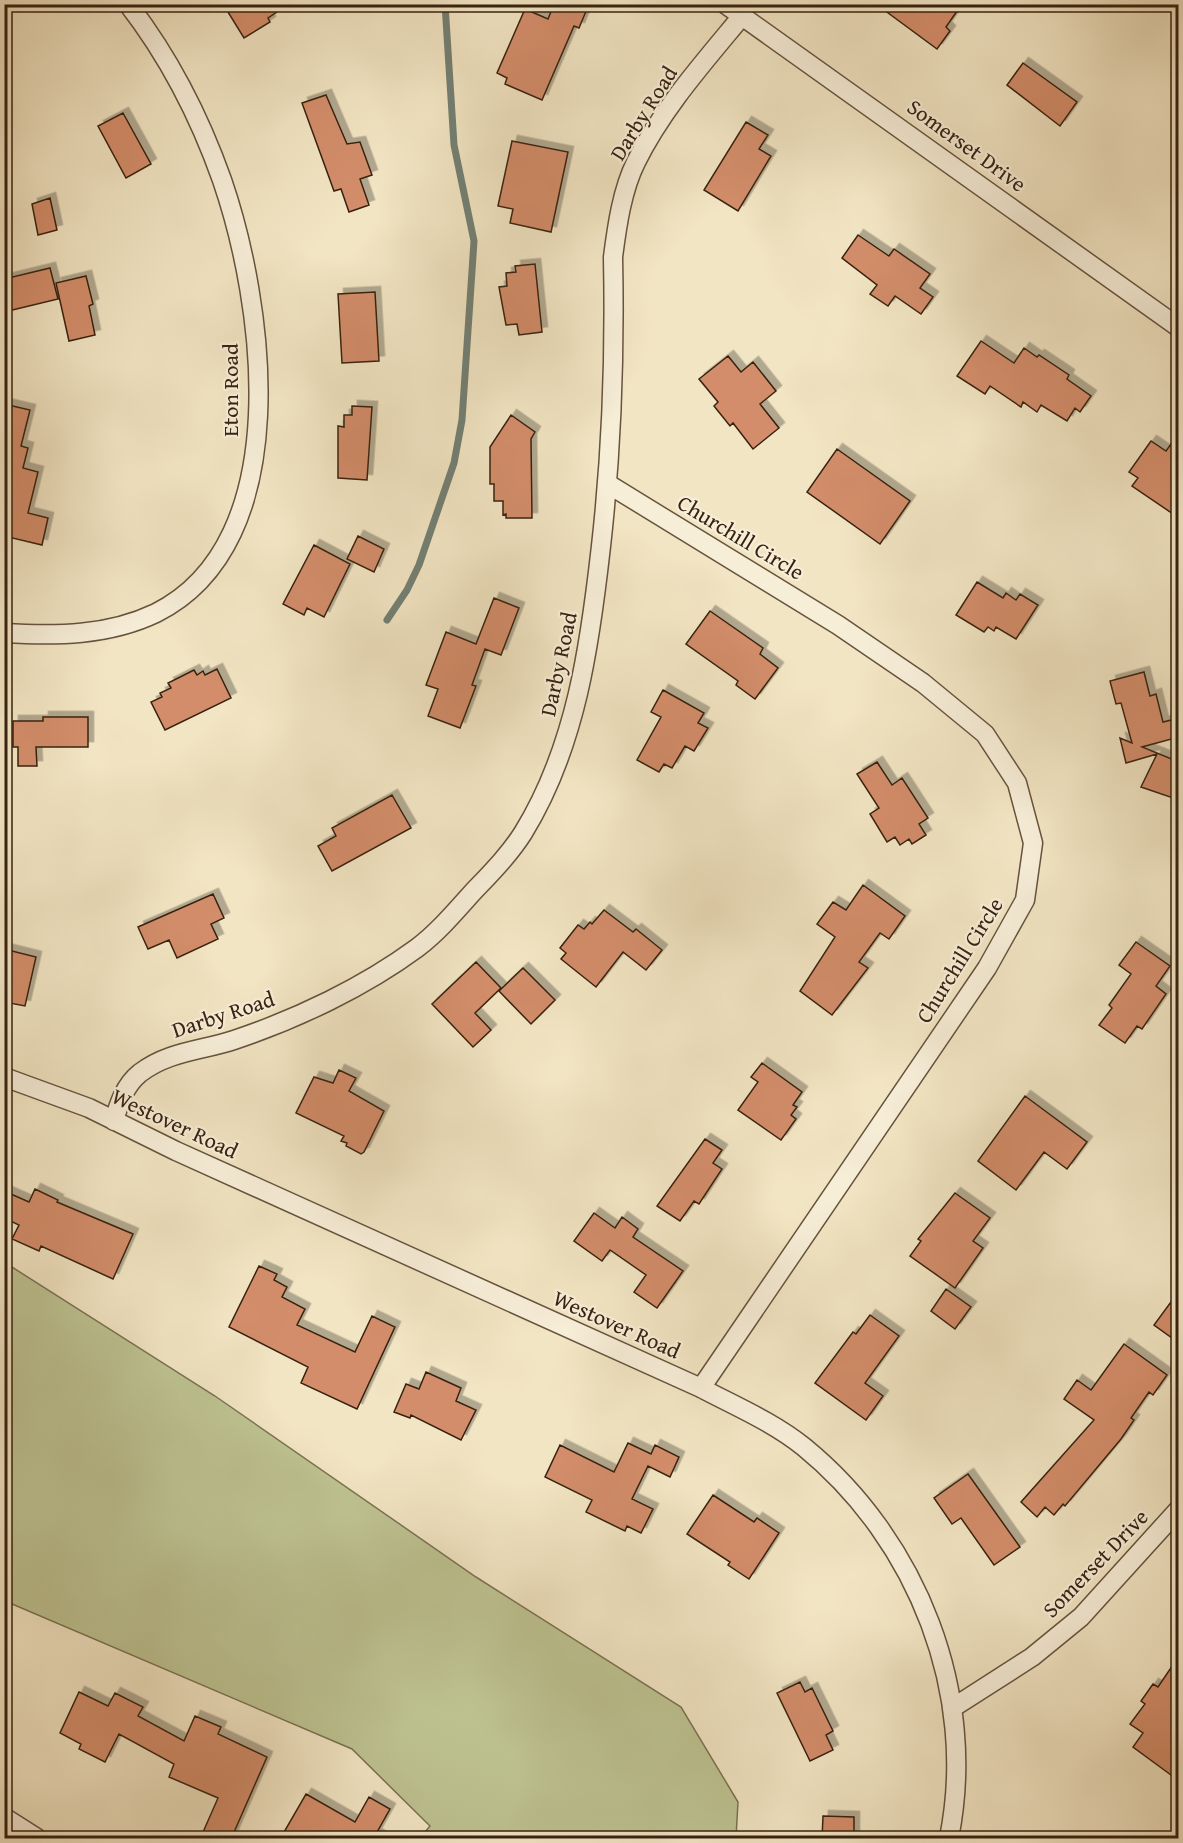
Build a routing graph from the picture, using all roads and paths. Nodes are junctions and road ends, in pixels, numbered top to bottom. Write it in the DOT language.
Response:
graph roads {
  1 [pos="128,4"];
  2 [pos="725,4"];
  3 [pos="742,16"];
  4 [pos="1179,327"];
  5 [pos="608,484"];
  6 [pos="4,633"];
  7 [pos="4,1077"];
  8 [pos="114,1121"];
  9 [pos="700,1388"];
  10 [pos="1179,1510"];
  11 [pos="954,1707"];
  12 [pos="4,1817"];
  13 [pos="37,1839"];
  14 [pos="949,1839"];
  1 -- 6 [label="street, Eton Road"];
  2 -- 3 [label="street, Somerset Drive"];
  3 -- 4 [label="street, Somerset Drive"];
  3 -- 5 [label="street, Darby Road"];
  5 -- 8 [label="street, Darby Road"];
  5 -- 9 [label="street, Churchill Circle"];
  7 -- 8 [label="street, Westover Road"];
  8 -- 9 [label="street, Westover Road"];
  9 -- 11 [label="street, Westover Road"];
  10 -- 11 [label="street, Somerset Drive"];
  11 -- 14 [label="street, Westover Road"];
  12 -- 13 [label="street"];
}
